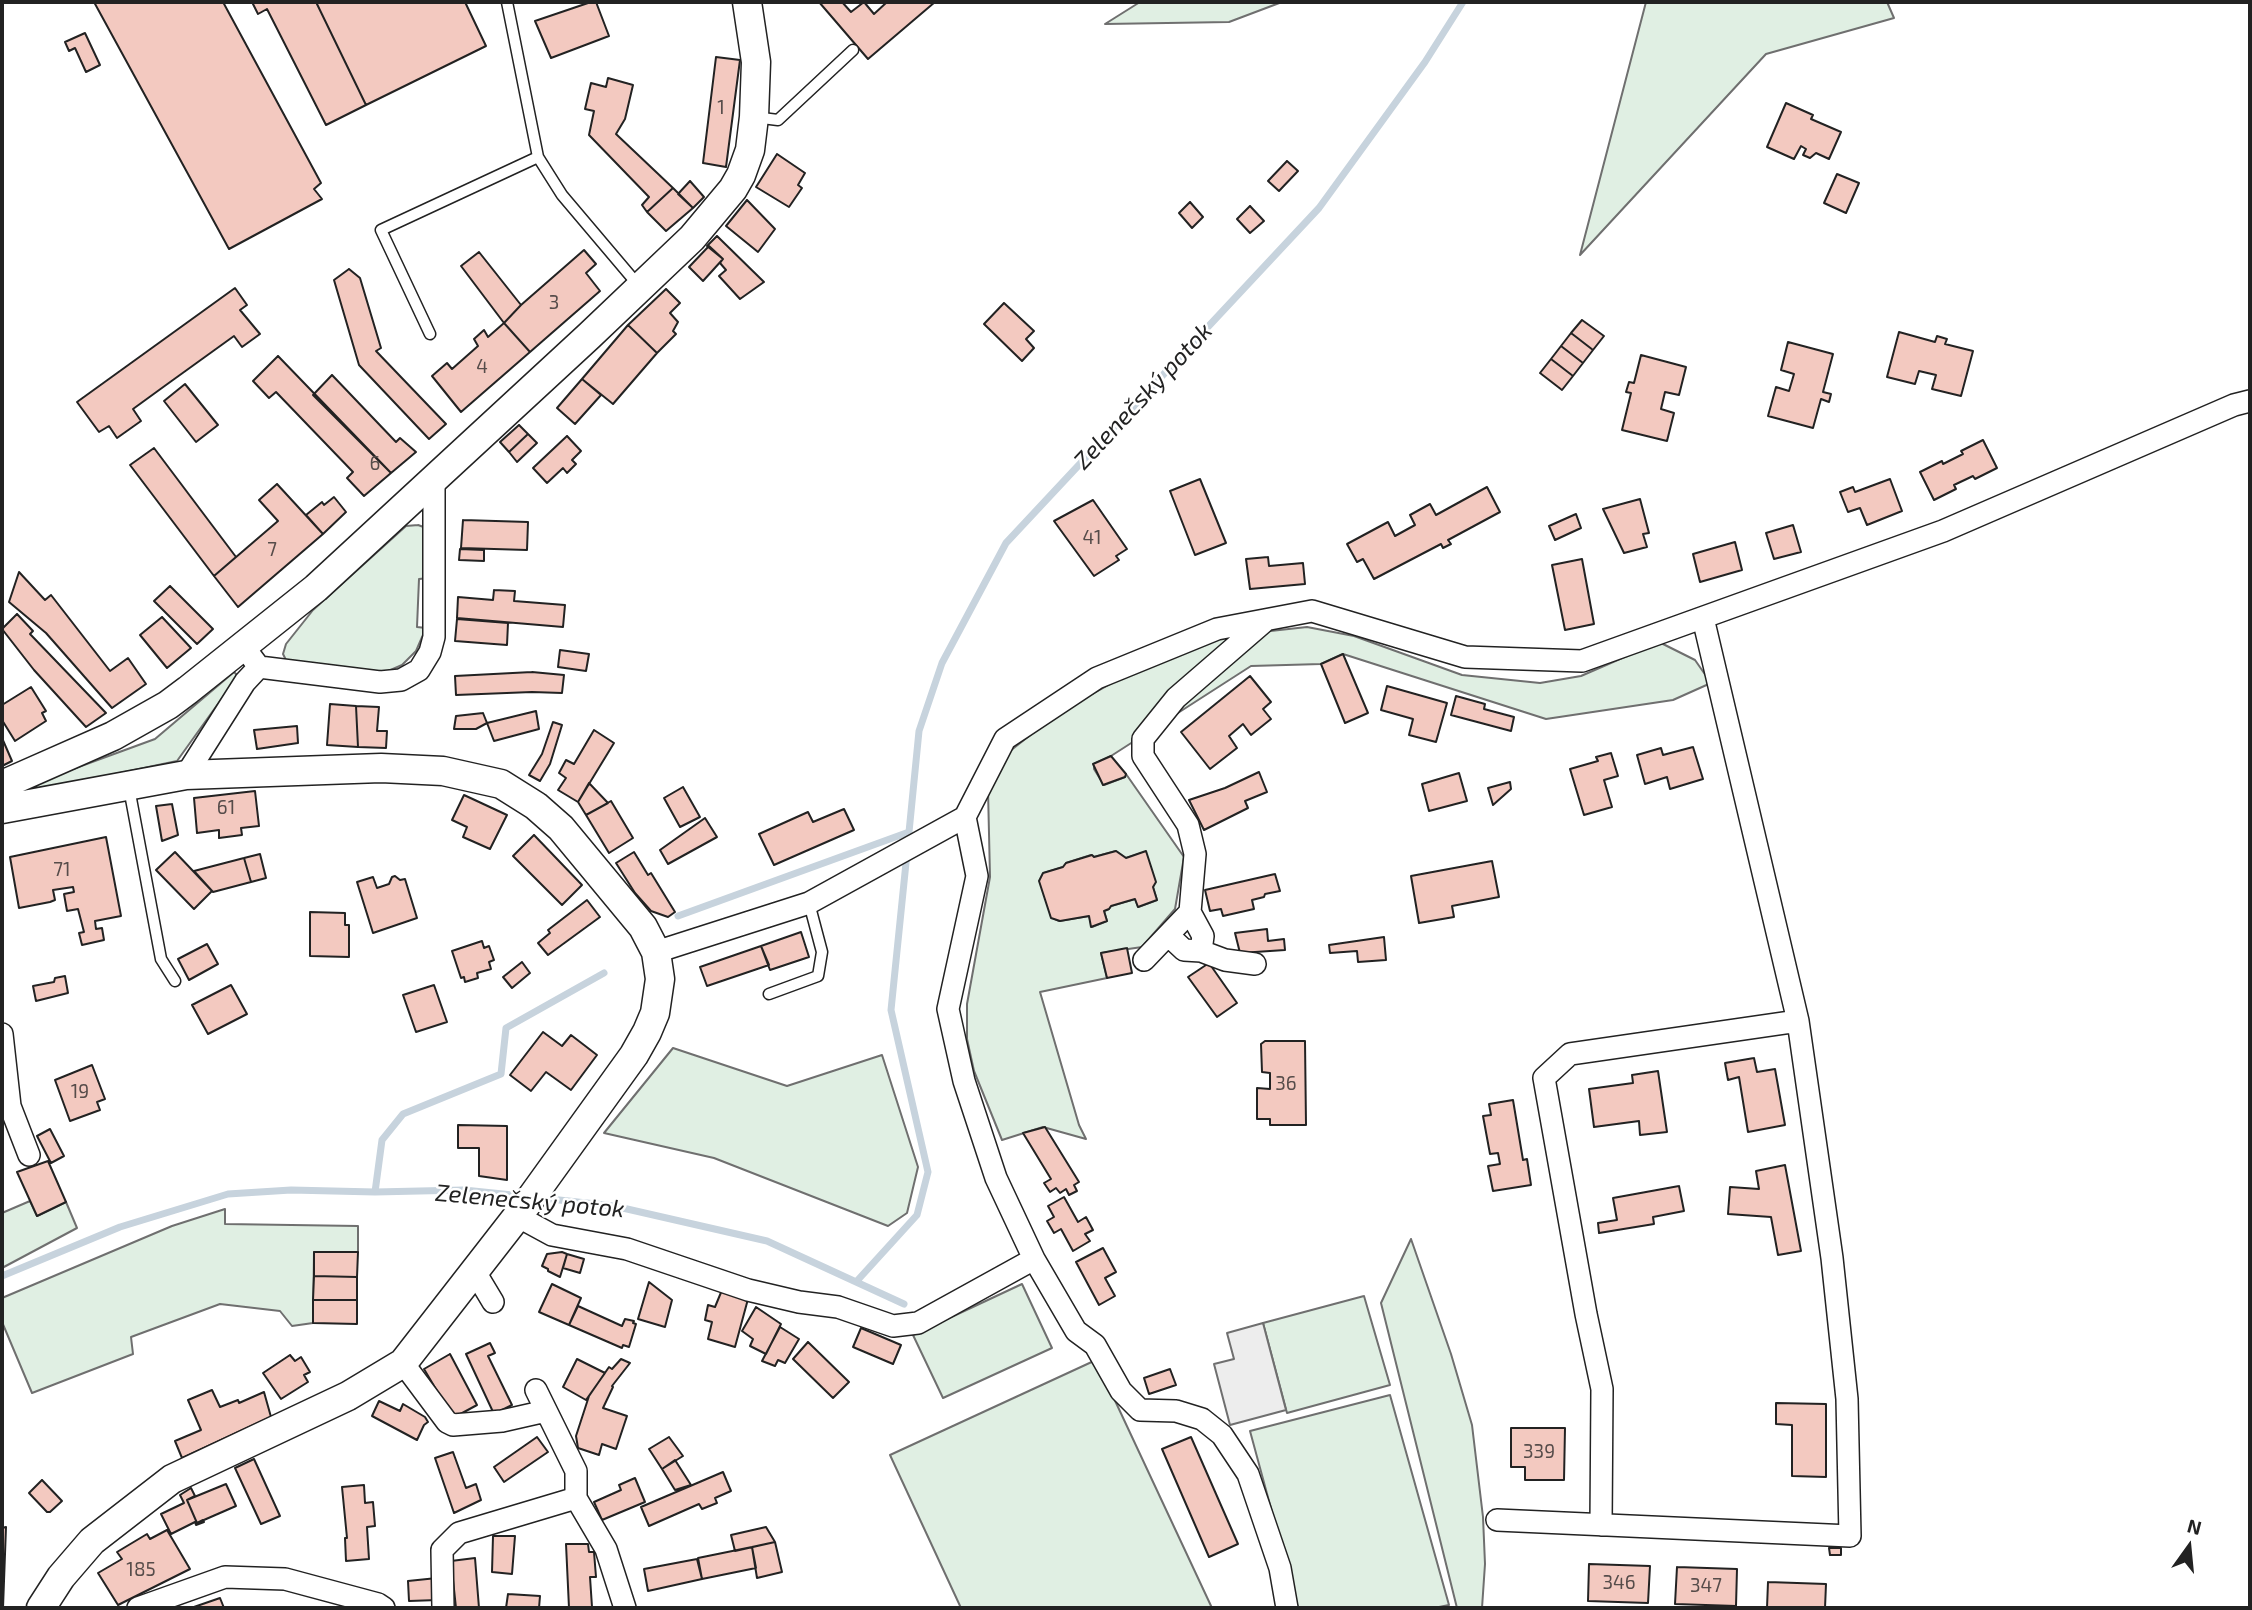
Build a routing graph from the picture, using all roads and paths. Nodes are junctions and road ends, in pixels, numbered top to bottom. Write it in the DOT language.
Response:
graph roads {
  1 [pos="507,2"];
  2 [pos="747,2"];
  3 [pos="853,50"];
  4 [pos="754,117"];
  5 [pos="538,157"];
  6 [pos="640,288"];
  7 [pos="430,334"];
  8 [pos="2250,401"];
  9 [pos="434,478"];
  10 [pos="1703,618"];
  11 [pos="1266,620"];
  12 [pos="251,656"];
  13 [pos="186,775"];
  14 [pos="2,785"];
  15 [pos="128,785"];
  16 [pos="2,809"];
  17 [pos="965,817"];
  18 [pos="809,903"];
  19 [pos="1190,912"];
  20 [pos="1169,936"];
  21 [pos="1201,951"];
  22 [pos="656,952"];
  23 [pos="1144,961"];
  24 [pos="1255,964"];
  25 [pos="175,981"];
  26 [pos="769,994"];
  27 [pos="1798,1021"];
  28 [pos="2,1034"];
  29 [pos="29,1155"];
  30 [pos="527,1203"];
  31 [pos="1034,1259"];
  32 [pos="475,1272"];
  33 [pos="493,1302"];
  34 [pos="403,1363"];
  35 [pos="536,1390"];
  36 [pos="546,1411"];
  37 [pos="576,1498"];
  38 [pos="1497,1520"];
  39 [pos="1601,1525"];
  40 [pos="41,1608"];
  41 [pos="138,1608"];
  42 [pos="384,1608"];
  43 [pos="443,1608"];
  44 [pos="625,1608"];
  45 [pos="1287,1608"];
  1 -- 5 [label="lane"];
  2 -- 4 [label="street"];
  3 -- 4 [label="lane"];
  4 -- 6 [label="street"];
  5 -- 6 [label="lane"];
  5 -- 7 [label="lane"];
  6 -- 9 [label="street"];
  8 -- 10 [label="street"];
  9 -- 12 [label="street"];
  9 -- 12 [label="street"];
  10 -- 11 [label="street"];
  10 -- 27 [label="street"];
  11 -- 17 [label="street"];
  11 -- 19 [label="street"];
  12 -- 13 [label="street"];
  12 -- 14 [label="street"];
  13 -- 15 [label="street"];
  13 -- 22 [label="street"];
  15 -- 16 [label="street"];
  15 -- 25 [label="lane"];
  17 -- 18 [label="street"];
  17 -- 31 [label="street"];
  18 -- 22 [label="street"];
  18 -- 26 [label="lane"];
  19 -- 20 [label="street"];
  19 -- 21 [label="street"];
  20 -- 21 [label="street"];
  20 -- 23 [label="street"];
  21 -- 24 [label="street"];
  22 -- 30 [label="street"];
  27 -- 39 [label="street"];
  27 -- 39 [label="street"];
  28 -- 29 [label="street"];
  30 -- 31 [label="street"];
  30 -- 32 [label="street"];
  31 -- 45 [label="street"];
  32 -- 33 [label="street"];
  32 -- 34 [label="street"];
  34 -- 36 [label="street"];
  34 -- 40 [label="street"];
  35 -- 36 [label="street"];
  36 -- 37 [label="street"];
  37 -- 43 [label="street"];
  37 -- 44 [label="street"];
  38 -- 39 [label="street"];
  41 -- 42 [label="street"];
}
